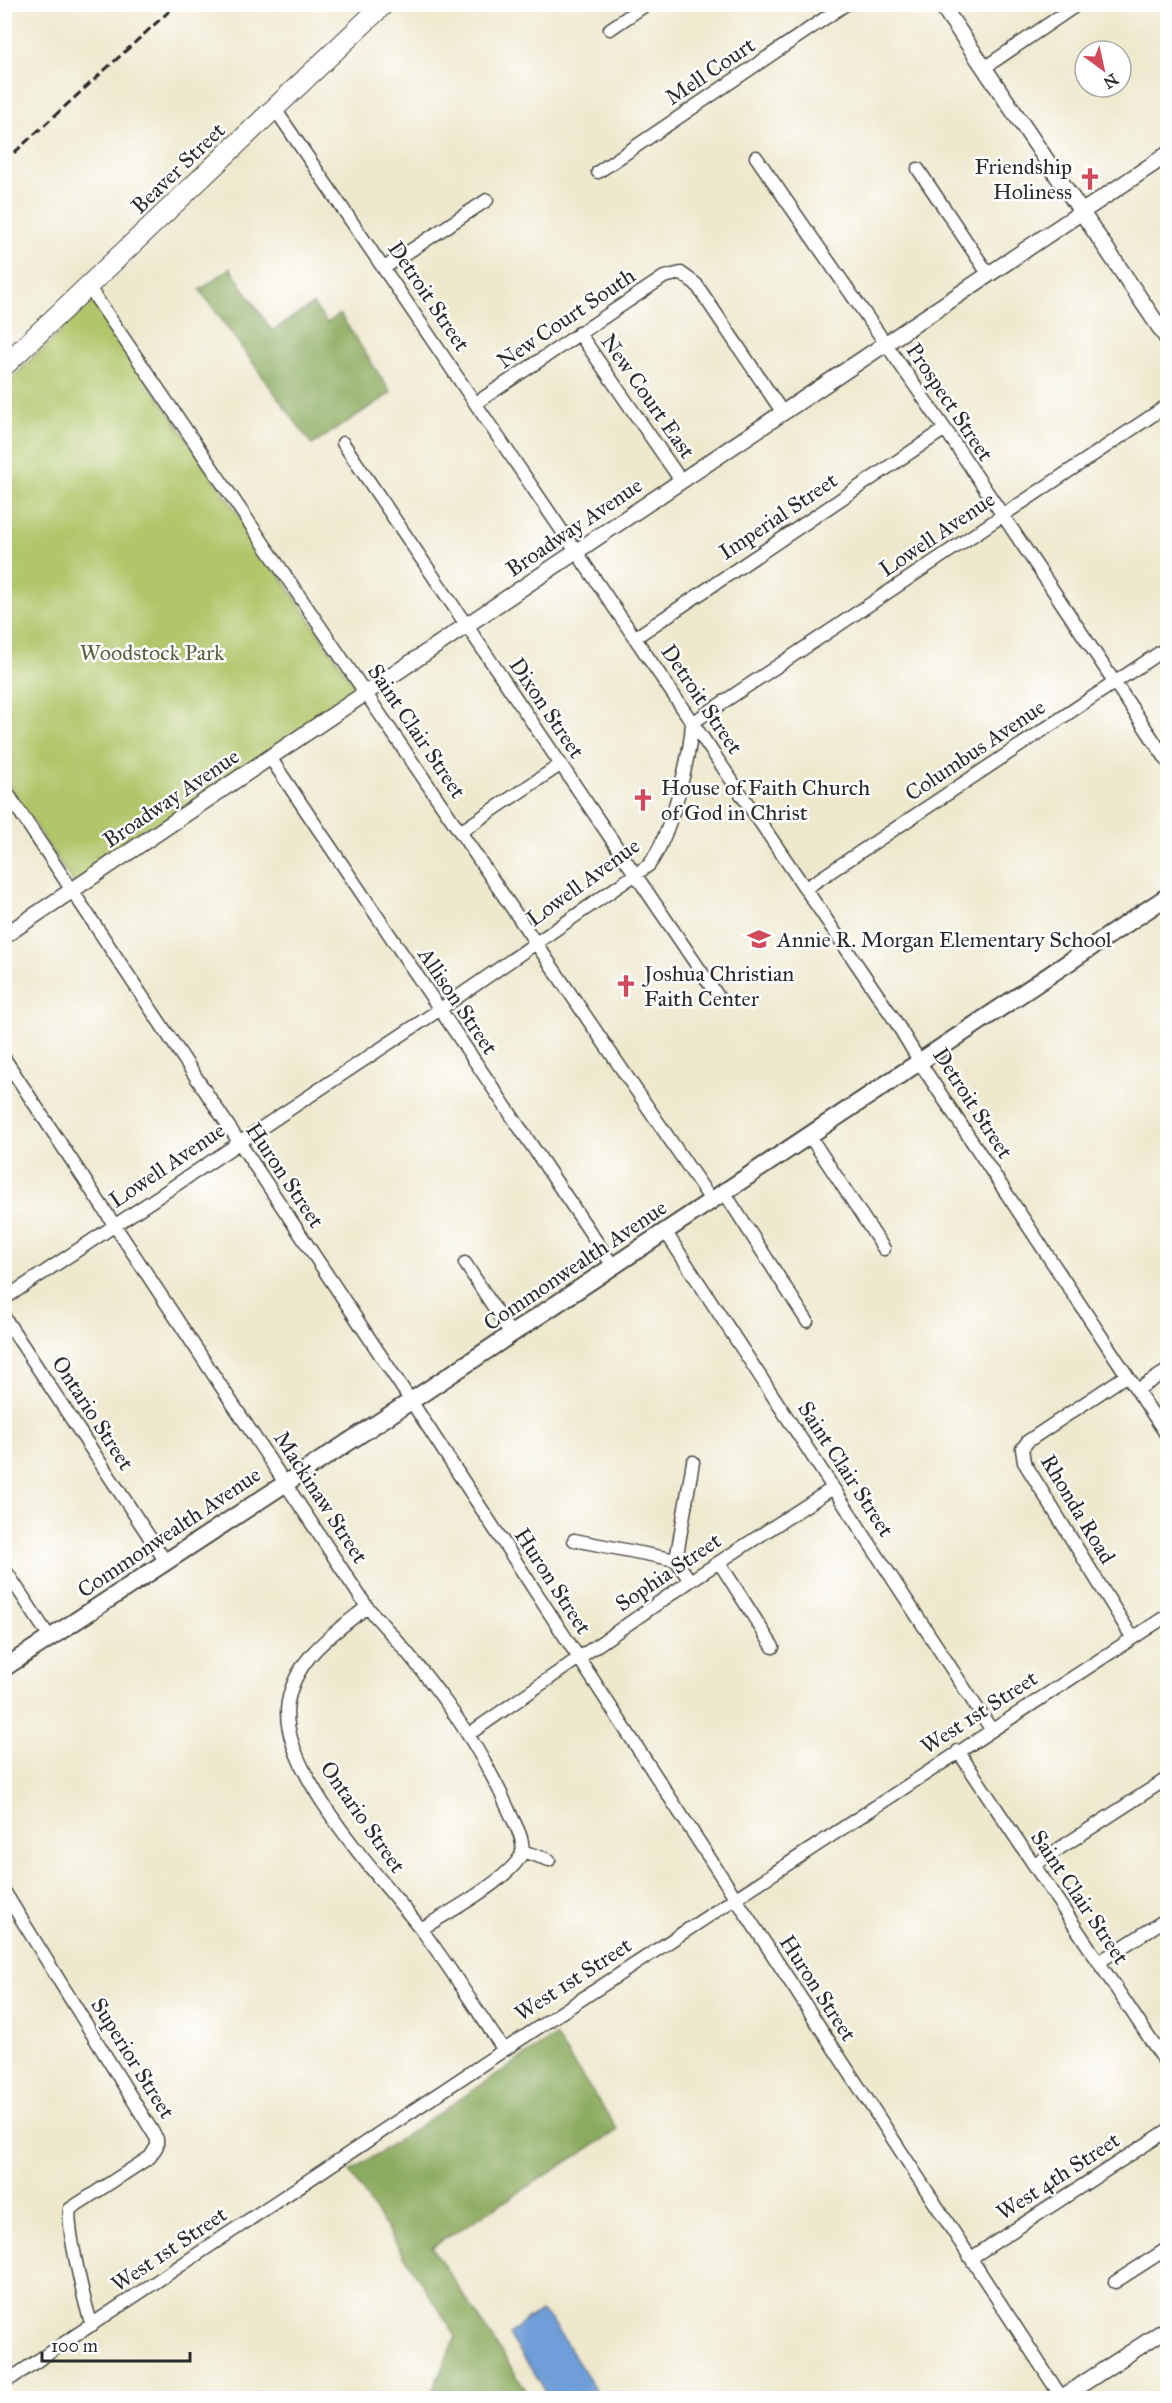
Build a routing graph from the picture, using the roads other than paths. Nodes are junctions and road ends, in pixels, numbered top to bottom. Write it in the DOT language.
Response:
graph roads {
  1 [pos="384,4"];
  2 [pos="647,4"];
  3 [pos="846,4"];
  4 [pos="941,4"];
  5 [pos="1078,4"];
  6 [pos="610,29"];
  7 [pos="984,68"];
  8 [pos="274,109"];
  9 [pos="1167,154"];
  10 [pos="756,157"];
  11 [pos="918,169"];
  12 [pos="598,172"];
  13 [pos="487,200"];
  14 [pos="1081,212"];
  15 [pos="384,268"];
  16 [pos="989,275"];
  17 [pos="88,286"];
  18 [pos="579,333"];
  19 [pos="1167,340"];
  20 [pos="886,344"];
  21 [pos="4,366"];
  22 [pos="476,403"];
  23 [pos="1167,405"];
  24 [pos="783,413"];
  25 [pos="945,429"];
  26 [pos="343,443"];
  27 [pos="681,482"];
  28 [pos="1001,516"];
  29 [pos="578,552"];
  30 [pos="467,625"];
  31 [pos="636,637"];
  32 [pos="1167,647"];
  33 [pos="1114,683"];
  34 [pos="366,693"];
  35 [pos="692,723"];
  36 [pos="271,759"];
  37 [pos="1167,762"];
  38 [pos="560,765"];
  39 [pos="4,788"];
  40 [pos="460,832"];
  41 [pos="636,874"];
  42 [pos="806,888"];
  43 [pos="72,891"];
  44 [pos="1167,896"];
  45 [pos="4,936"];
  46 [pos="537,943"];
  47 [pos="717,995"];
  48 [pos="439,1010"];
  49 [pos="4,1058"];
  50 [pos="920,1061"];
  51 [pos="809,1135"];
  52 [pos="239,1143"];
  53 [pos="718,1196"];
  54 [pos="116,1225"];
  55 [pos="665,1232"];
  56 [pos="884,1250"];
  57 [pos="465,1263"];
  58 [pos="613,1266"];
  59 [pos="4,1299"];
  60 [pos="4,1317"];
  61 [pos="807,1321"];
  62 [pos="511,1334"];
  63 [pos="1167,1370"];
  64 [pos="1127,1375"];
  65 [pos="1137,1390"];
  66 [pos="411,1401"];
  67 [pos="1167,1437"];
  68 [pos="693,1462"];
  69 [pos="286,1481"];
  70 [pos="833,1488"];
  71 [pos="574,1540"];
  72 [pos="676,1560"];
  73 [pos="166,1562"];
  74 [pos="719,1562"];
  75 [pos="4,1568"];
  76 [pos="690,1581"];
  77 [pos="367,1607"];
  78 [pos="1167,1615"];
  79 [pos="50,1638"];
  80 [pos="1132,1638"];
  81 [pos="773,1647"];
  82 [pos="578,1658"];
  83 [pos="4,1668"];
  84 [pos="992,1729"];
  85 [pos="468,1734"];
  86 [pos="958,1751"];
  87 [pos="1167,1778"];
  88 [pos="522,1851"];
  89 [pos="549,1860"];
  90 [pos="1034,1865"];
  91 [pos="4,1891"];
  92 [pos="735,1898"];
  93 [pos="1167,1918"];
  94 [pos="421,1929"];
  95 [pos="1098,1962"];
  96 [pos="504,2050"];
  97 [pos="1166,2061"];
  98 [pos="1167,2130"];
  99 [pos="1167,2248"];
  100 [pos="970,2258"];
  101 [pos="1115,2282"];
  102 [pos="92,2325"];
  103 [pos="1167,2328"];
  104 [pos="4,2383"];
  105 [pos="1062,2398"];
  1 -- 8 [label="main road, Beaver Street"];
  2 -- 6 [label="street"];
  3 -- 12 [label="street, Mell Court"];
  4 -- 7 [label="street"];
  5 -- 7 [label="street"];
  7 -- 14 [label="street"];
  8 -- 15 [label="street, Detroit Street"];
  8 -- 17 [label="main road, Beaver Street"];
  9 -- 14 [label="street, Broadway Avenue"];
  10 -- 20 [label="street, Prospect Street"];
  11 -- 16 [label="street"];
  13 -- 15 [label="street"];
  14 -- 16 [label="street, Broadway Avenue"];
  14 -- 19 [label="street"];
  15 -- 22 [label="street, Detroit Street"];
  16 -- 20 [label="street, Broadway Avenue"];
  17 -- 21 [label="main road, Beaver Street"];
  17 -- 34 [label="street, Saint Clair Street"];
  18 -- 22 [label="street, New Court South"];
  18 -- 24 [label="street, New Court South"];
  18 -- 27 [label="street, New Court East"];
  20 -- 24 [label="street, Broadway Avenue"];
  20 -- 25 [label="street, Prospect Street"];
  22 -- 29 [label="street, Detroit Street"];
  23 -- 28 [label="street, Lowell Avenue"];
  24 -- 27 [label="street, Broadway Avenue"];
  25 -- 28 [label="street, Prospect Street"];
  25 -- 31 [label="street, Imperial Street"];
  26 -- 30 [label="street, Dixon Street"];
  27 -- 29 [label="street, Broadway Avenue"];
  28 -- 33 [label="street, Prospect Street"];
  28 -- 35 [label="street, Lowell Avenue"];
  29 -- 30 [label="street, Broadway Avenue"];
  29 -- 31 [label="street, Detroit Street"];
  30 -- 34 [label="street, Broadway Avenue"];
  30 -- 38 [label="street, Dixon Street"];
  31 -- 35 [label="street, Detroit Street"];
  32 -- 33 [label="street, Columbus Avenue"];
  33 -- 37 [label="street, Prospect Street"];
  33 -- 42 [label="street, Columbus Avenue"];
  34 -- 36 [label="street, Broadway Avenue"];
  34 -- 40 [label="street, Saint Clair Street"];
  35 -- 41 [label="street, Lowell Avenue"];
  35 -- 42 [label="street, Detroit Street"];
  36 -- 43 [label="street, Broadway Avenue"];
  36 -- 48 [label="street, Allison Street"];
  38 -- 40 [label="street"];
  38 -- 41 [label="street, Dixon Street"];
  39 -- 43 [label="street, Huron Street"];
  40 -- 46 [label="street, Saint Clair Street"];
  41 -- 46 [label="street, Lowell Avenue"];
  41 -- 47 [label="street, Dixon Street"];
  42 -- 50 [label="street, Detroit Street"];
  43 -- 45 [label="street, Broadway Avenue"];
  43 -- 52 [label="street, Huron Street"];
  44 -- 50 [label="main road, Commonwealth Avenue"];
  46 -- 48 [label="street, Lowell Avenue"];
  46 -- 53 [label="street, Saint Clair Street"];
  48 -- 52 [label="street, Lowell Avenue"];
  48 -- 58 [label="street, Allison Street"];
  49 -- 54 [label="street, Mackinaw Street"];
  50 -- 51 [label="main road, Commonwealth Avenue"];
  50 -- 64 [label="street, Detroit Street"];
  51 -- 53 [label="main road, Commonwealth Avenue"];
  51 -- 56 [label="street"];
  52 -- 54 [label="street, Lowell Avenue"];
  52 -- 66 [label="street, Huron Street"];
  53 -- 55 [label="main road, Commonwealth Avenue"];
  53 -- 61 [label="street, Saint Clair Street"];
  54 -- 59 [label="street, Lowell Avenue"];
  54 -- 69 [label="street, Mackinaw Street"];
  55 -- 58 [label="main road, Commonwealth Avenue"];
  55 -- 70 [label="street, Saint Clair Street"];
  57 -- 62 [label="street"];
  58 -- 62 [label="main road, Commonwealth Avenue"];
  60 -- 73 [label="street, Ontario Street"];
  62 -- 66 [label="main road, Commonwealth Avenue"];
  63 -- 65 [label="street"];
  64 -- 65 [label="street, Detroit Street"];
  64 -- 80 [label="street, Rhonda Road"];
  65 -- 67 [label="street, Detroit Street"];
  66 -- 69 [label="main road, Commonwealth Avenue"];
  66 -- 82 [label="street, Huron Street"];
  68 -- 72 [label="street"];
  69 -- 73 [label="main road, Commonwealth Avenue"];
  69 -- 77 [label="street, Mackinaw Street"];
  70 -- 74 [label="street, Sophia Street"];
  70 -- 84 [label="street, Saint Clair Street"];
  71 -- 72 [label="street"];
  72 -- 76 [label="street"];
  73 -- 79 [label="main road, Commonwealth Avenue"];
  74 -- 76 [label="street, Sophia Street"];
  74 -- 81 [label="street"];
  75 -- 79 [label="street"];
  76 -- 82 [label="street, Sophia Street"];
  77 -- 85 [label="street, Mackinaw Street"];
  77 -- 94 [label="street, Ontario Street"];
  78 -- 80 [label="street, West 1st Street"];
  79 -- 83 [label="main road, Commonwealth Avenue"];
  80 -- 84 [label="street, West 1st Street"];
  82 -- 85 [label="street, Sophia Street"];
  82 -- 92 [label="street, Huron Street"];
  84 -- 86 [label="street, West 1st Street"];
  85 -- 88 [label="street, Mackinaw Street"];
  86 -- 90 [label="street, Saint Clair Street"];
  86 -- 92 [label="street, West 1st Street"];
  87 -- 90 [label="street"];
  88 -- 89 [label="street"];
  88 -- 94 [label="street"];
  90 -- 95 [label="street, Saint Clair Street"];
  91 -- 102 [label="street, Superior Street"];
  92 -- 96 [label="street, West 1st Street"];
  92 -- 100 [label="street, Huron Street"];
  93 -- 95 [label="street"];
  94 -- 96 [label="street, Ontario Street"];
  95 -- 97 [label="street, Saint Clair Street"];
  96 -- 102 [label="street, West 1st Street"];
  98 -- 100 [label="street, West 4th Street"];
  99 -- 101 [label="street"];
  100 -- 105 [label="street, Huron Street"];
  102 -- 104 [label="street, West 1st Street"];
  103 -- 105 [label="street"];
}
